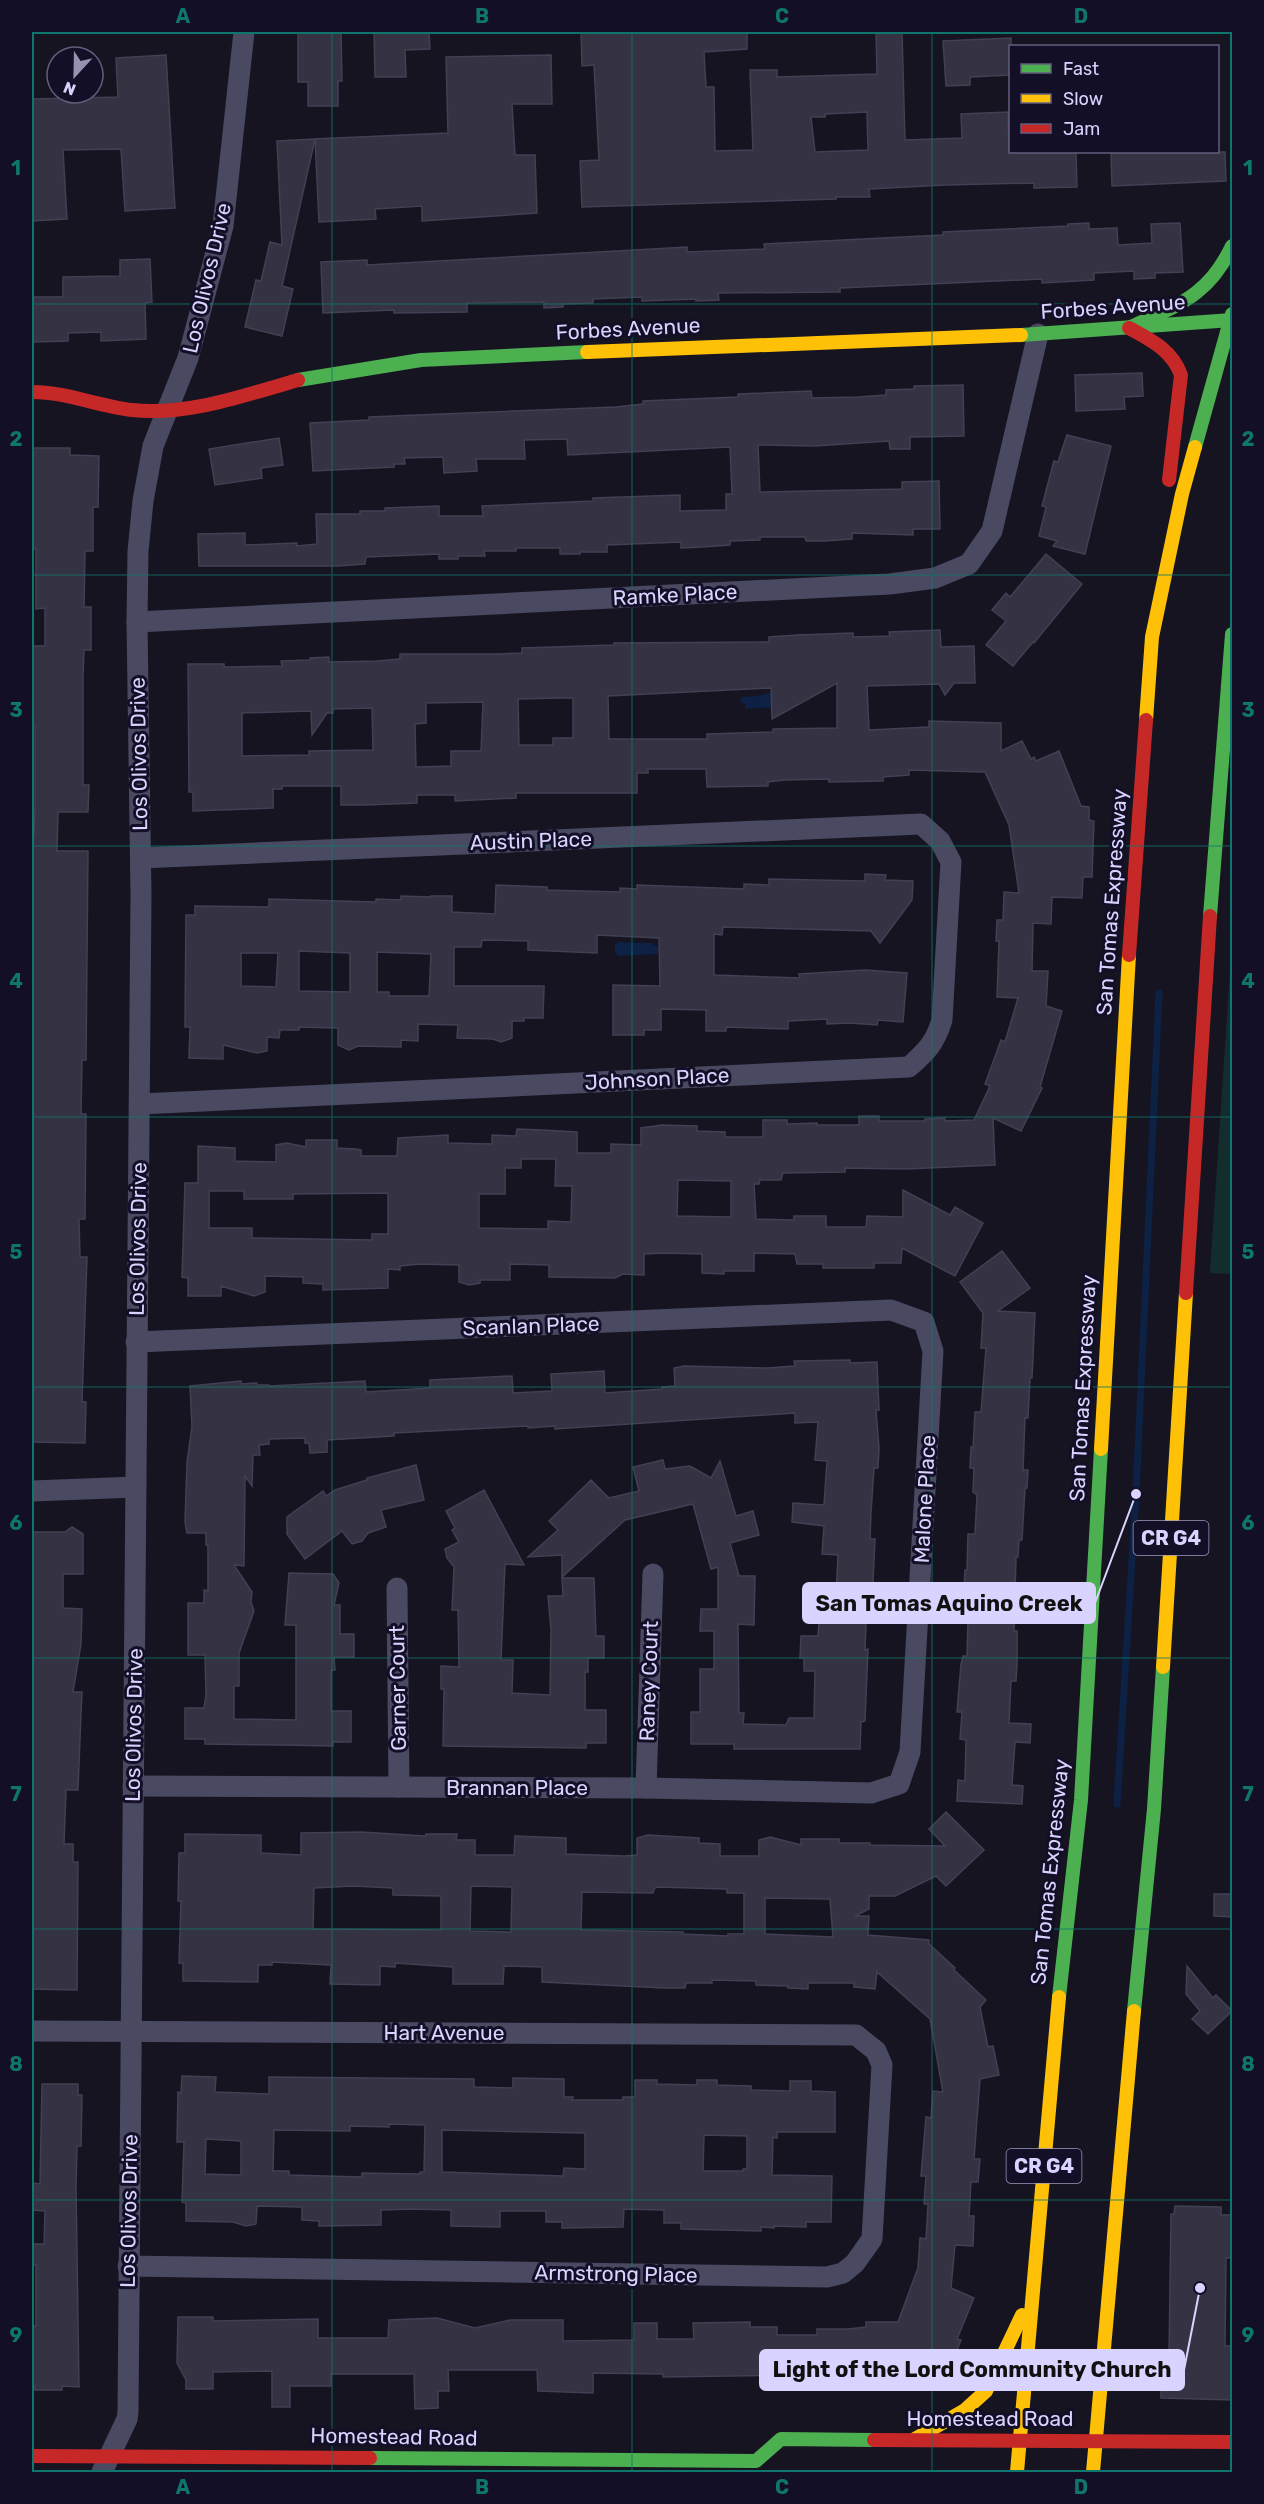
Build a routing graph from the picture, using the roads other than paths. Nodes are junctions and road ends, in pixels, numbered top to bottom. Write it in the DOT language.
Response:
graph roads {
  1 [pos="244,32"];
  2 [pos="1233,246"];
  3 [pos="1232,318"];
  4 [pos="1129,328"];
  5 [pos="1038,334"];
  6 [pos="32,392"];
  7 [pos="169,409"];
  8 [pos="137,622"];
  9 [pos="1233,634"];
  10 [pos="1152,637"];
  11 [pos="921,824"];
  12 [pos="141,858"];
  13 [pos="140,1104"];
  14 [pos="924,1322"];
  15 [pos="136,1342"];
  16 [pos="136,1487"];
  17 [pos="32,1491"];
  18 [pos="653,1574"];
  19 [pos="397,1588"];
  20 [pos="899,1784"];
  21 [pos="133,1786"];
  22 [pos="399,1787"];
  23 [pos="646,1788"];
  24 [pos="32,2031"];
  25 [pos="131,2031"];
  26 [pos="856,2035"];
  27 [pos="128,2266"];
  28 [pos="1033,2292"];
  29 [pos="913,2440"];
  30 [pos="1019,2441"];
  31 [pos="1095,2441"];
  32 [pos="1233,2442"];
  33 [pos="32,2456"];
  34 [pos="756,2461"];
  35 [pos="105,2464"];
  36 [pos="385,2465"];
  37 [pos="526,2466"];
  38 [pos="768,2472"];
  39 [pos="1017,2472"];
  40 [pos="1093,2472"];
  1 -- 7 [label="street, Los Olivos Drive"];
  2 -- 4 [label="main road"];
  3 -- 4 [label="main road, Forbes Avenue"];
  3 -- 10 [label="main road, San Tomas Expressway / CR G4"];
  4 -- 5 [label="main road, Forbes Avenue"];
  4 -- 10 [label="main road"];
  5 -- 7 [label="main road, Forbes Avenue"];
  5 -- 8 [label="street, Ramke Place"];
  6 -- 7 [label="main road, Forbes Avenue"];
  7 -- 8 [label="street, Los Olivos Drive"];
  8 -- 12 [label="street, Los Olivos Drive"];
  9 -- 31 [label="main road, CR G4"];
  10 -- 28 [label="main road, San Tomas Expressway / CR G4"];
  11 -- 12 [label="street, Austin Place"];
  11 -- 13 [label="street, Johnson Place"];
  12 -- 13 [label="street, Los Olivos Drive"];
  13 -- 15 [label="street, Los Olivos Drive"];
  14 -- 15 [label="street, Scanlan Place"];
  14 -- 20 [label="street, Malone Place"];
  15 -- 16 [label="street, Los Olivos Drive"];
  16 -- 17 [label="street"];
  16 -- 21 [label="street, Los Olivos Drive"];
  18 -- 23 [label="street, Raney Court"];
  19 -- 22 [label="street, Garner Court"];
  20 -- 23 [label="street, Brannan Place"];
  21 -- 22 [label="street, Brannan Place"];
  21 -- 25 [label="street, Los Olivos Drive"];
  22 -- 23 [label="street, Brannan Place"];
  24 -- 25 [label="street, Hart Avenue"];
  25 -- 26 [label="street, Hart Avenue"];
  25 -- 27 [label="street, Los Olivos Drive"];
  26 -- 27 [label="street, Armstrong Place"];
  27 -- 35 [label="street, Los Olivos Drive"];
  28 -- 29 [label="main road"];
  28 -- 30 [label="main road, San Tomas Expressway / CR G4"];
  29 -- 30 [label="main road, Homestead Road"];
  29 -- 34 [label="main road, Homestead Road"];
  30 -- 31 [label="main road, Homestead Road"];
  30 -- 39 [label="main road, San Tomas Expressway / CR G4"];
  31 -- 32 [label="main road, Homestead Road"];
  31 -- 40 [label="main road, CR G4"];
  33 -- 35 [label="main road, Homestead Road"];
  34 -- 37 [label="main road, Homestead Road"];
  34 -- 38 [label="main road"];
  35 -- 36 [label="main road, Homestead Road"];
  36 -- 37 [label="main road, Homestead Road"];
}
